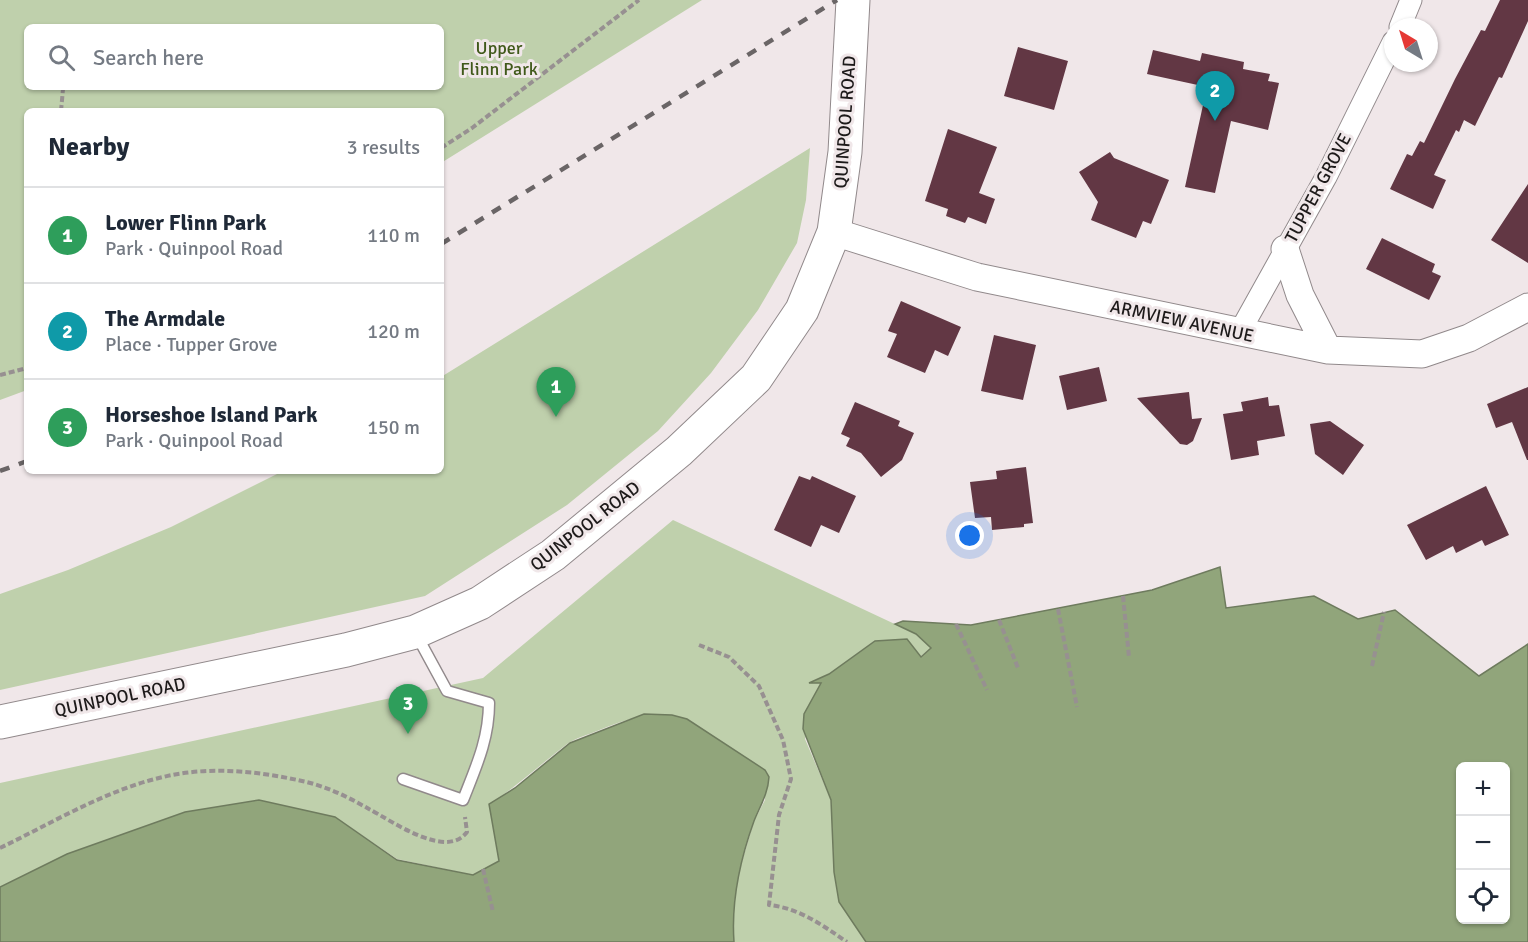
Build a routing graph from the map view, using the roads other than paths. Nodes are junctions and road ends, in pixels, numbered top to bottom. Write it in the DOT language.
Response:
graph roads {
  1 [pos="853,0"];
  2 [pos="1411,0"];
  3 [pos="1404,18"];
  4 [pos="1384,60"];
  5 [pos="834,232"];
  6 [pos="1285,249"];
  7 [pos="1528,307"];
  8 [pos="1239,333"];
  9 [pos="1328,350"];
  10 [pos="415,632"];
  11 [pos="0,722"];
  12 [pos="403,778"];
  1 -- 5 [label="main road, QUINPOOL ROAD"];
  2 -- 3 [label="street"];
  4 -- 6 [label="street, TUPPER GROVE"];
  5 -- 8 [label="street, ARMVIEW AVENUE"];
  5 -- 10 [label="main road, QUINPOOL ROAD"];
  6 -- 8 [label="street, TUPPER GROVE"];
  6 -- 9 [label="street"];
  7 -- 9 [label="street, ARMVIEW AVENUE"];
  8 -- 9 [label="street, ARMVIEW AVENUE"];
  10 -- 11 [label="main road, QUINPOOL ROAD"];
  10 -- 12 [label="lane"];
}
